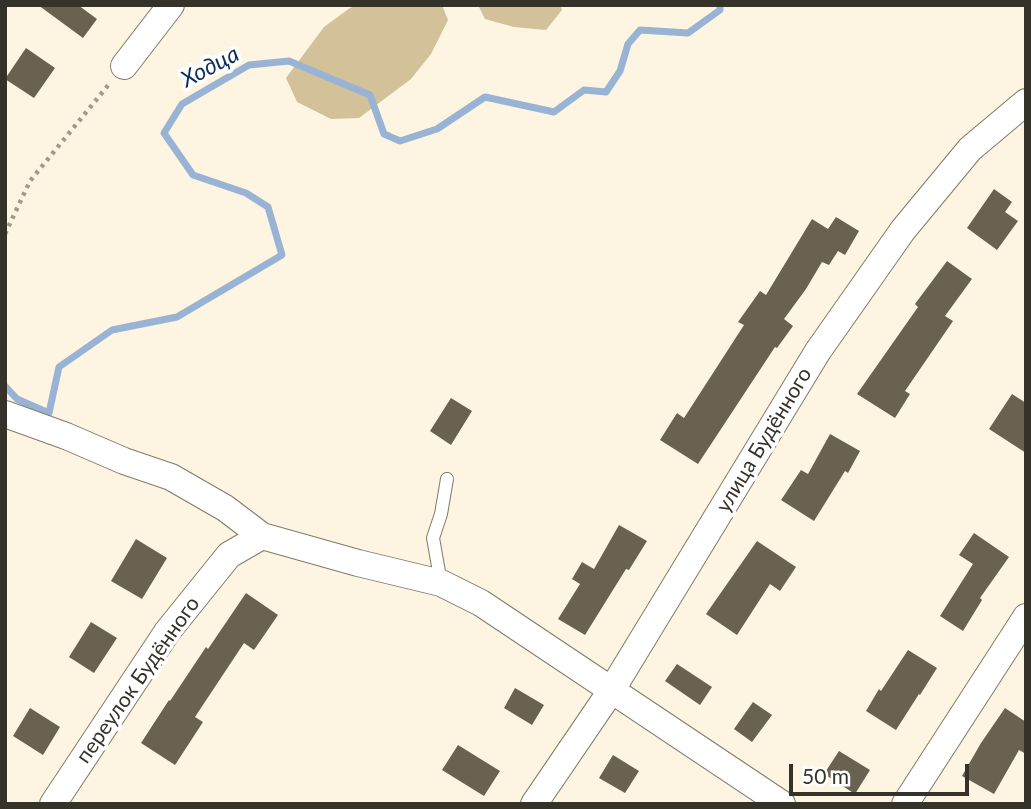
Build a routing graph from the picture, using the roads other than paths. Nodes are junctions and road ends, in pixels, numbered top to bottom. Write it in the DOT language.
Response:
graph roads {
  1 [pos="170,5"];
  2 [pos="124,66"];
  3 [pos="1026,102"];
  4 [pos="5,414"];
  5 [pos="447,479"];
  6 [pos="262,536"];
  7 [pos="441,583"];
  8 [pos="1026,617"];
  9 [pos="611,691"];
  10 [pos="53,804"];
  11 [pos="534,804"];
  12 [pos="782,804"];
  13 [pos="905,804"];
  1 -- 2 [label="street"];
  3 -- 9 [label="street, улица Будённого"];
  4 -- 6 [label="street"];
  5 -- 7 [label="lane"];
  6 -- 7 [label="street"];
  6 -- 10 [label="street, переулок Будённого"];
  7 -- 9 [label="street"];
  8 -- 13 [label="street"];
  9 -- 11 [label="street, улица Будённого"];
  9 -- 12 [label="street"];
}
